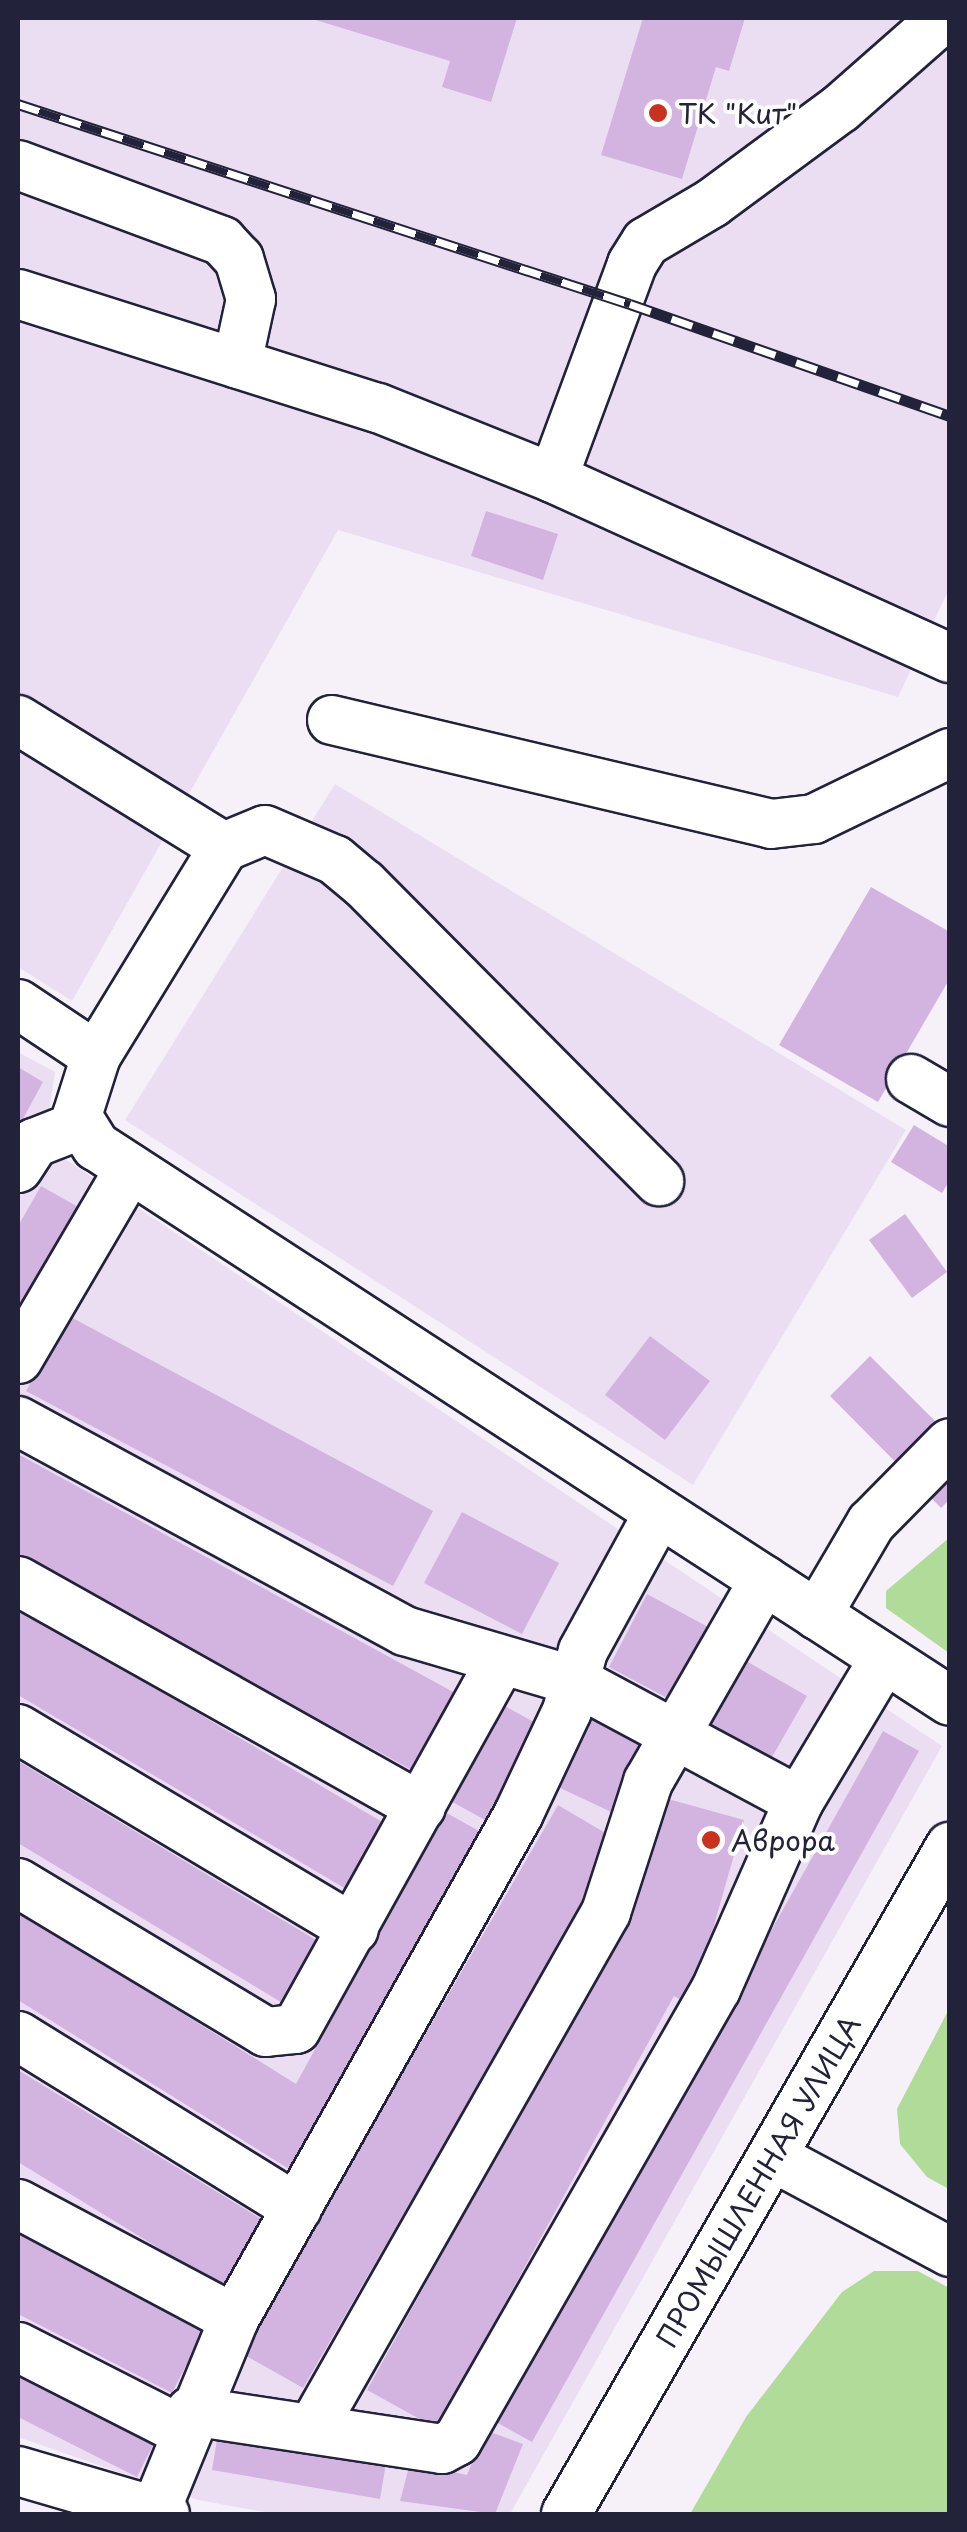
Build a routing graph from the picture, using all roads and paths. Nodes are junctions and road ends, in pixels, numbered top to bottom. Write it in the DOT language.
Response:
graph roads {
  1 [pos="943,18"];
  2 [pos="18,165"];
  3 [pos="18,294"];
  4 [pos="237,364"];
  5 [pos="554,478"];
  6 [pos="950,658"];
  7 [pos="18,720"];
  8 [pos="332,720"];
  9 [pos="950,753"];
  10 [pos="224,847"];
  11 [pos="18,1004"];
  12 [pos="96,1056"];
  13 [pos="80,1125"];
  14 [pos="18,1168"];
  15 [pos="130,1168"];
  16 [pos="659,1180"];
  17 [pos="18,1359"];
  18 [pos="18,1421"];
  19 [pos="950,1443"];
  20 [pos="660,1512"];
  21 [pos="764,1580"];
  22 [pos="18,1581"];
  23 [pos="818,1615"];
  24 [pos="884,1658"];
  25 [pos="500,1662"];
  26 [pos="575,1681"];
  27 [pos="950,1701"];
  28 [pos="18,1729"];
  29 [pos="672,1733"];
  30 [pos="799,1801"];
  31 [pos="421,1807"];
  32 [pos="950,1847"];
  33 [pos="18,1883"];
  34 [pos="354,1929"];
  35 [pos="18,2036"];
  36 [pos="773,2158"];
  37 [pos="18,2204"];
  38 [pos="297,2208"];
  39 [pos="950,2252"];
  40 [pos="234,2319"];
  41 [pos="18,2347"];
  42 [pos="187,2421"];
  43 [pos="312,2429"];
  44 [pos="18,2470"];
  45 [pos="160,2513"];
  46 [pos="566,2514"];
  1 -- 5 [label="street"];
  2 -- 4 [label="street"];
  3 -- 4 [label="street"];
  4 -- 5 [label="street"];
  5 -- 6 [label="street"];
  7 -- 10 [label="street"];
  8 -- 9 [label="street"];
  10 -- 12 [label="street"];
  10 -- 16 [label="street"];
  11 -- 12 [label="street"];
  12 -- 13 [label="street"];
  13 -- 14 [label="street"];
  13 -- 15 [label="street"];
  15 -- 17 [label="street"];
  15 -- 20 [label="street"];
  18 -- 25 [label="street"];
  19 -- 23 [label="street"];
  20 -- 21 [label="street"];
  20 -- 26 [label="street"];
  21 -- 23 [label="street"];
  21 -- 29 [label="street"];
  22 -- 31 [label="street"];
  23 -- 24 [label="street"];
  24 -- 27 [label="street"];
  24 -- 30 [label="street"];
  25 -- 26 [label="street"];
  25 -- 31 [label="street"];
  26 -- 29 [label="street"];
  26 -- 38 [label="street"];
  28 -- 34 [label="street"];
  29 -- 30 [label="street"];
  29 -- 43 [label="street"];
  30 -- 43 [label="street"];
  31 -- 34 [label="street"];
  32 -- 36 [label="street, ПРОМЫШЛЕННАЯ УЛИЦА"];
  33 -- 34 [label="street"];
  35 -- 38 [label="street"];
  36 -- 39 [label="street"];
  36 -- 46 [label="street, ПРОМЫШЛЕННАЯ УЛИЦА"];
  37 -- 40 [label="street"];
  38 -- 40 [label="street"];
  40 -- 42 [label="street"];
  41 -- 42 [label="street"];
  42 -- 43 [label="street"];
  42 -- 45 [label="street"];
  44 -- 45 [label="street"];
}
